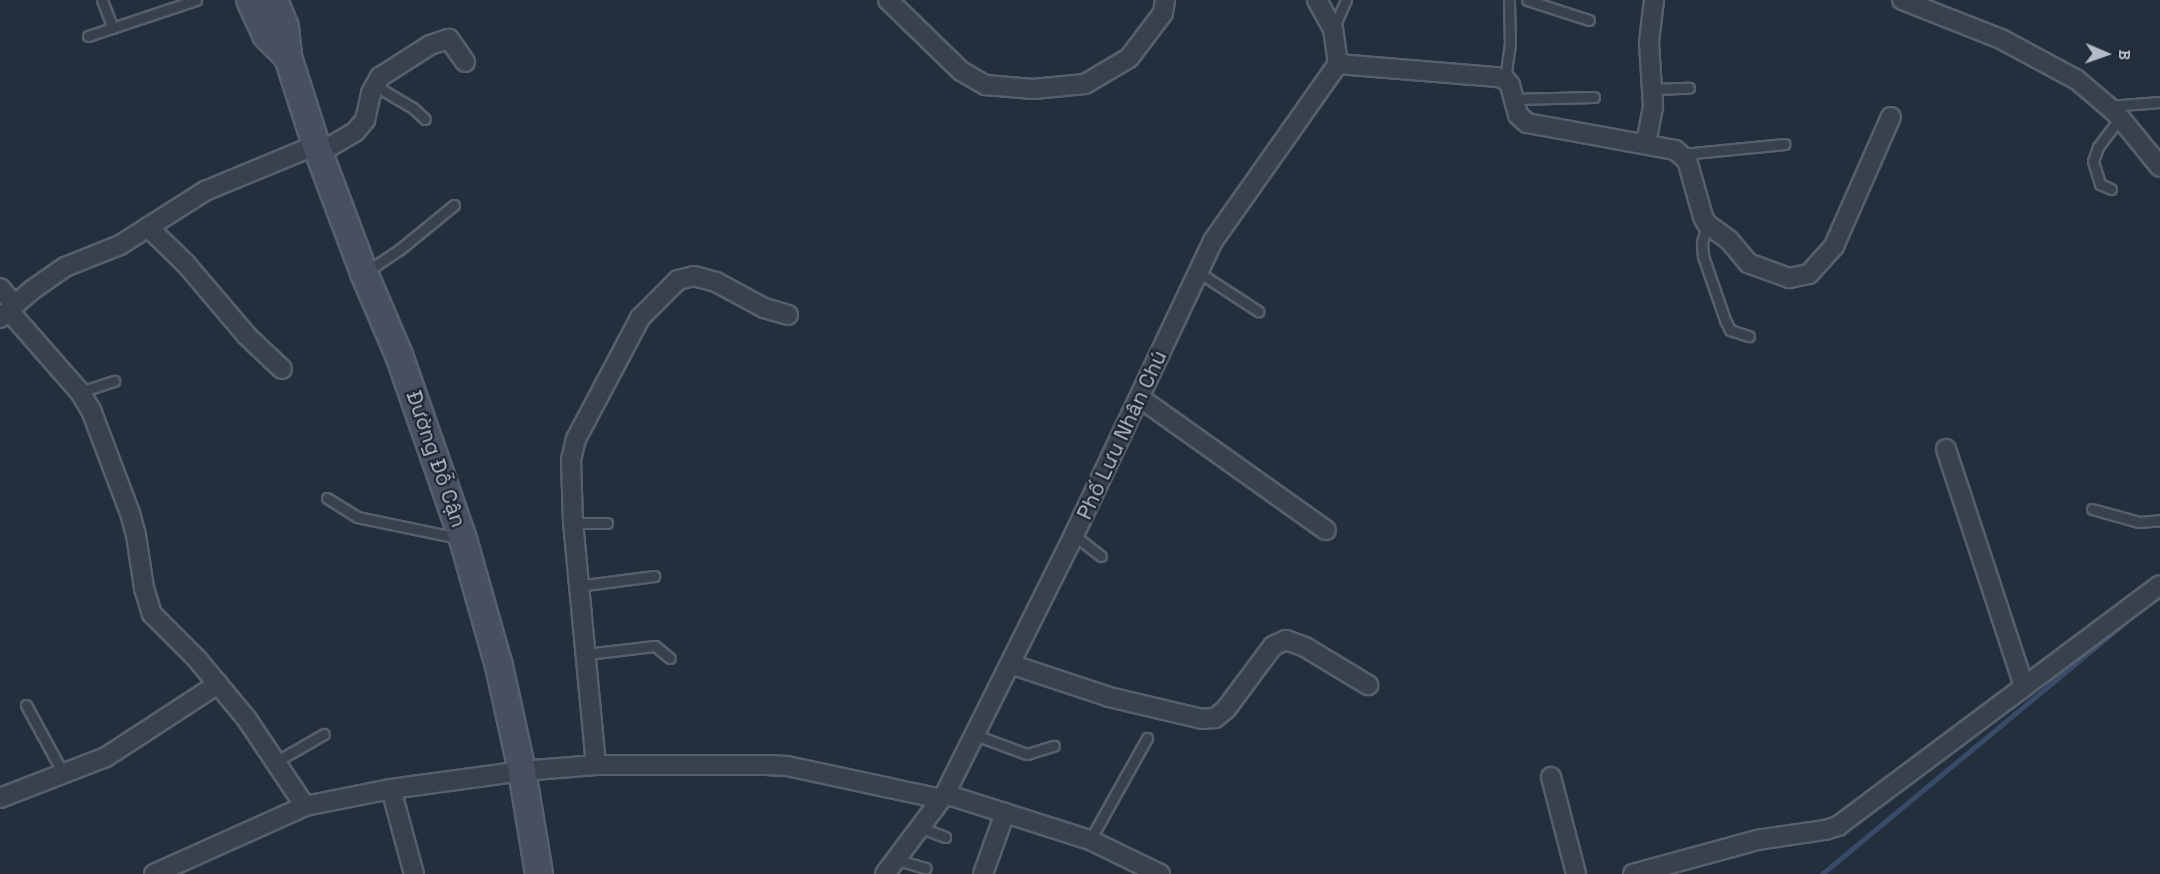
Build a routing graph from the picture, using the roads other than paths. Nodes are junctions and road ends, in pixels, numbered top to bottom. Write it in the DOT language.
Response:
graph roads {
  1 [pos="102,0"];
  2 [pos="196,0"];
  3 [pos="250,0"];
  4 [pos="274,0"];
  5 [pos="888,0"];
  6 [pos="1165,0"];
  7 [pos="1317,0"];
  8 [pos="1346,0"];
  9 [pos="1509,0"];
  10 [pos="1527,0"];
  11 [pos="1654,0"];
  12 [pos="1902,0"];
  13 [pos="1589,20"];
  14 [pos="112,28"];
  15 [pos="1333,29"];
  16 [pos="88,36"];
  17 [pos="288,57"];
  18 [pos="465,62"];
  19 [pos="1338,64"];
  20 [pos="1505,79"];
  21 [pos="374,86"];
  22 [pos="1689,88"];
  23 [pos="1652,89"];
  24 [pos="1594,97"];
  25 [pos="1514,99"];
  26 [pos="2160,102"];
  27 [pos="2114,112"];
  28 [pos="1891,117"];
  29 [pos="425,119"];
  30 [pos="1646,143"];
  31 [pos="1785,144"];
  32 [pos="318,149"];
  33 [pos="1683,154"];
  34 [pos="2160,167"];
  35 [pos="2111,189"];
  36 [pos="454,205"];
  37 [pos="1707,224"];
  38 [pos="148,227"];
  39 [pos="1198,272"];
  40 [pos="364,273"];
  41 [pos="0,288"];
  42 [pos="8,311"];
  43 [pos="1258,311"];
  44 [pos="788,315"];
  45 [pos="1749,336"];
  46 [pos="282,369"];
  47 [pos="114,381"];
  48 [pos="80,392"];
  49 [pos="1140,398"];
  50 [pos="1946,449"];
  51 [pos="327,498"];
  52 [pos="2092,509"];
  53 [pos="2160,520"];
  54 [pos="573,523"];
  55 [pos="607,523"];
  56 [pos="1326,530"];
  57 [pos="1074,535"];
  58 [pos="464,539"];
  59 [pos="1101,556"];
  60 [pos="654,576"];
  61 [pos="2160,585"];
  62 [pos="578,586"];
  63 [pos="586,654"];
  64 [pos="670,658"];
  65 [pos="1010,664"];
  66 [pos="218,684"];
  67 [pos="1368,684"];
  68 [pos="2024,686"];
  69 [pos="26,705"];
  70 [pos="324,734"];
  71 [pos="975,735"];
  72 [pos="1147,738"];
  73 [pos="1054,746"];
  74 [pos="277,761"];
  75 [pos="596,765"];
  76 [pos="522,771"];
  77 [pos="64,775"];
  78 [pos="1551,777"];
  79 [pos="391,789"];
  80 [pos="943,797"];
  81 [pos="0,798"];
  82 [pos="305,806"];
  83 [pos="1005,813"];
  84 [pos="919,827"];
  85 [pos="945,837"];
  86 [pos="1090,840"];
  87 [pos="889,867"];
  88 [pos="926,868"];
  89 [pos="154,874"];
  90 [pos="414,874"];
  91 [pos="539,874"];
  92 [pos="983,874"];
  93 [pos="1160,874"];
  94 [pos="1576,874"];
  95 [pos="1633,874"];
  1 -- 14 [label="lane"];
  2 -- 14 [label="lane"];
  3 -- 17 [label="main road, Đường Đỗ Cận"];
  4 -- 17 [label="main road, Đường Đỗ Cận"];
  5 -- 6 [label="street"];
  7 -- 15 [label="street"];
  8 -- 15 [label="lane"];
  9 -- 20 [label="lane"];
  10 -- 13 [label="lane"];
  11 -- 23 [label="street"];
  12 -- 27 [label="street"];
  14 -- 16 [label="lane"];
  15 -- 19 [label="street"];
  17 -- 32 [label="main road, Đường Đỗ Cận"];
  18 -- 21 [label="street"];
  19 -- 20 [label="street"];
  19 -- 39 [label="street, Phố Lưu Nhân Chú"];
  20 -- 25 [label="street"];
  21 -- 29 [label="lane"];
  21 -- 32 [label="street"];
  22 -- 23 [label="lane"];
  23 -- 30 [label="street"];
  24 -- 25 [label="lane"];
  25 -- 30 [label="street"];
  26 -- 27 [label="lane"];
  27 -- 34 [label="street"];
  27 -- 35 [label="lane"];
  28 -- 37 [label="street"];
  30 -- 33 [label="street"];
  31 -- 33 [label="lane"];
  32 -- 38 [label="street"];
  32 -- 40 [label="main road, Đường Đỗ Cận"];
  33 -- 37 [label="street"];
  36 -- 40 [label="lane"];
  37 -- 45 [label="lane"];
  38 -- 42 [label="street"];
  38 -- 46 [label="street"];
  39 -- 43 [label="lane"];
  39 -- 49 [label="street, Phố Lưu Nhân Chú"];
  40 -- 58 [label="main road, Đường Đỗ Cận"];
  41 -- 42 [label="street"];
  42 -- 48 [label="street"];
  44 -- 54 [label="street"];
  47 -- 48 [label="lane"];
  48 -- 66 [label="street"];
  49 -- 56 [label="street"];
  49 -- 57 [label="street, Phố Lưu Nhân Chú"];
  50 -- 68 [label="street"];
  51 -- 58 [label="lane"];
  52 -- 53 [label="lane"];
  54 -- 55 [label="lane"];
  54 -- 62 [label="street"];
  57 -- 59 [label="lane"];
  57 -- 65 [label="street, Phố Lưu Nhân Chú"];
  58 -- 76 [label="main road, Đường Đỗ Cận"];
  60 -- 62 [label="lane"];
  61 -- 68 [label="street"];
  62 -- 63 [label="street"];
  63 -- 64 [label="lane"];
  63 -- 75 [label="street"];
  65 -- 67 [label="street"];
  65 -- 71 [label="street, Phố Lưu Nhân Chú"];
  66 -- 74 [label="street"];
  66 -- 77 [label="street"];
  68 -- 95 [label="street"];
  69 -- 77 [label="lane"];
  70 -- 74 [label="lane"];
  71 -- 73 [label="lane"];
  71 -- 80 [label="street, Phố Lưu Nhân Chú"];
  72 -- 86 [label="lane"];
  74 -- 82 [label="street"];
  75 -- 76 [label="street"];
  75 -- 80 [label="street"];
  76 -- 79 [label="street"];
  76 -- 91 [label="main road, Đường Đỗ Cận"];
  77 -- 81 [label="street"];
  78 -- 94 [label="street"];
  79 -- 82 [label="street"];
  79 -- 90 [label="street"];
  80 -- 83 [label="street"];
  80 -- 84 [label="street, Phố Lưu Nhân Chú"];
  82 -- 89 [label="street"];
  83 -- 86 [label="street"];
  83 -- 92 [label="street"];
  84 -- 85 [label="lane"];
  84 -- 87 [label="street, Phố Lưu Nhân Chú"];
  86 -- 93 [label="street"];
  87 -- 88 [label="lane"];
}
